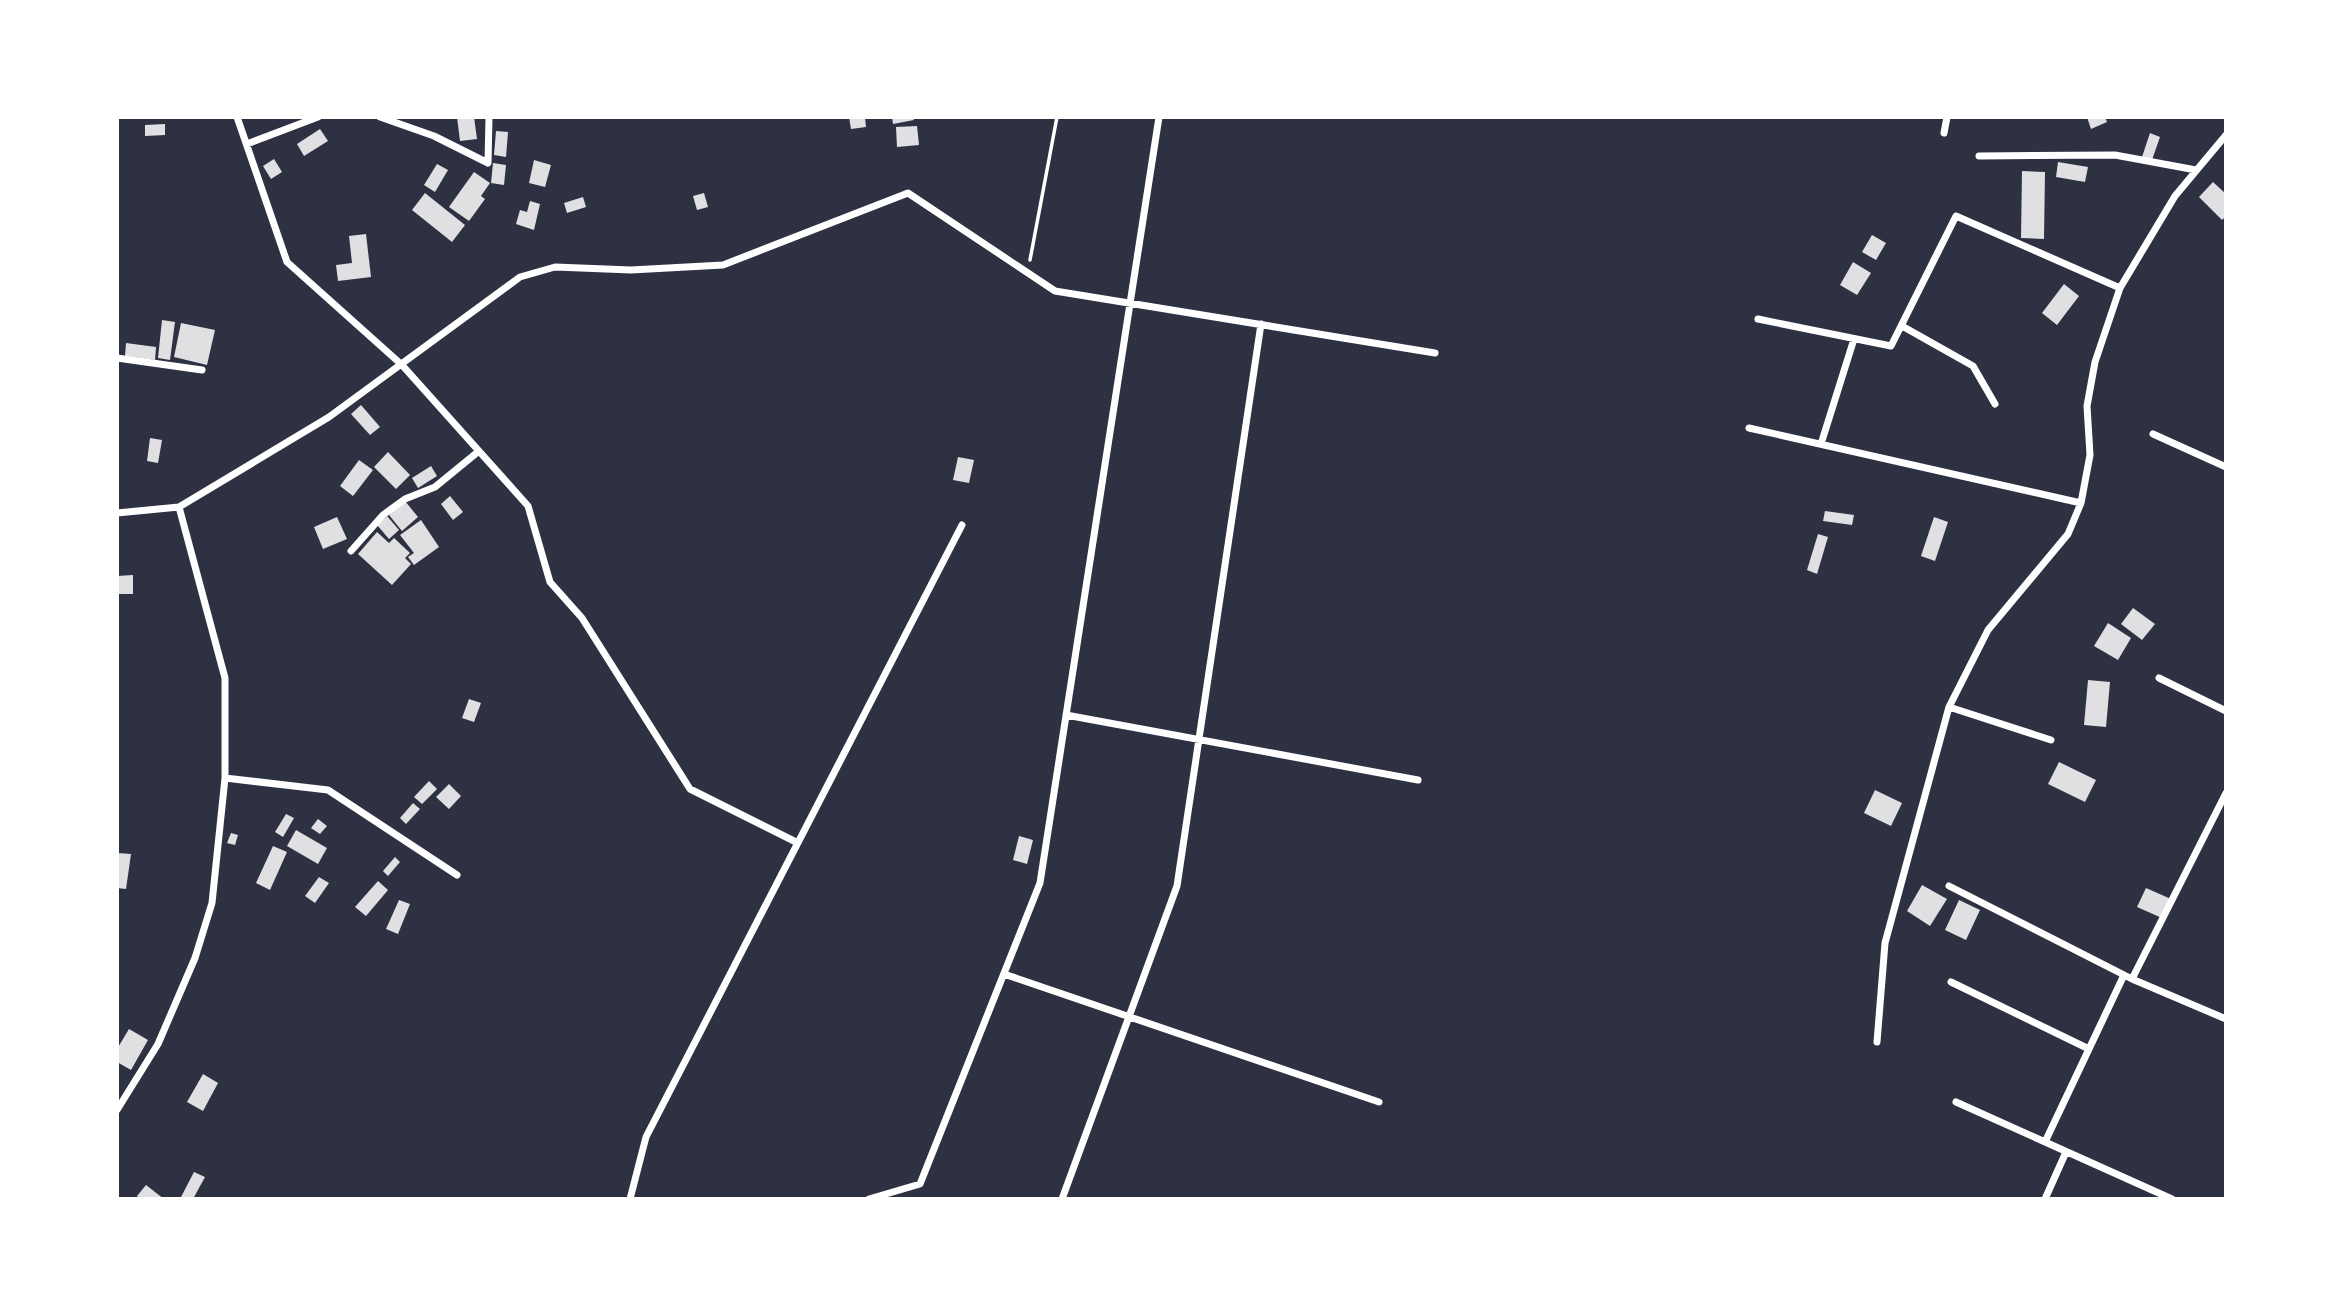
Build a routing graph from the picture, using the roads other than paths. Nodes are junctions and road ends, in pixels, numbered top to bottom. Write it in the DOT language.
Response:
graph roads {
  1 [pos="237,117"];
  2 [pos="318,117"];
  3 [pos="380,117"];
  4 [pos="489,117"];
  5 [pos="1159,117"];
  6 [pos="1947,117"];
  7 [pos="1944,133"];
  8 [pos="2226,135"];
  9 [pos="247,144"];
  10 [pos="1979,156"];
  11 [pos="2196,170"];
  12 [pos="2120,288"];
  13 [pos="1130,303"];
  14 [pos="1758,318"];
  15 [pos="1261,324"];
  16 [pos="1902,326"];
  17 [pos="1854,339"];
  18 [pos="1436,353"];
  19 [pos="117,358"];
  20 [pos="402,365"];
  21 [pos="202,370"];
  22 [pos="1995,404"];
  23 [pos="1749,428"];
  24 [pos="2153,433"];
  25 [pos="1821,444"];
  26 [pos="479,451"];
  27 [pos="2226,467"];
  28 [pos="2081,503"];
  29 [pos="179,508"];
  30 [pos="117,513"];
  31 [pos="962,525"];
  32 [pos="351,551"];
  33 [pos="2159,678"];
  34 [pos="1949,708"];
  35 [pos="2226,711"];
  36 [pos="1066,715"];
  37 [pos="1199,739"];
  38 [pos="2051,740"];
  39 [pos="225,778"];
  40 [pos="1418,779"];
  41 [pos="2226,793"];
  42 [pos="798,843"];
  43 [pos="457,875"];
  44 [pos="1949,886"];
  45 [pos="1004,974"];
  46 [pos="2124,975"];
  47 [pos="2133,979"];
  48 [pos="1951,982"];
  49 [pos="1129,1017"];
  50 [pos="2226,1019"];
  51 [pos="1877,1042"];
  52 [pos="2089,1049"];
  53 [pos="1379,1102"];
  54 [pos="1956,1102"];
  55 [pos="117,1110"];
  56 [pos="2045,1142"];
  57 [pos="2066,1152"];
  58 [pos="631,1199"];
  59 [pos="869,1199"];
  60 [pos="1062,1199"];
  61 [pos="2045,1199"];
  62 [pos="2172,1199"];
  1 -- 9 [label="street"];
  2 -- 9 [label="street"];
  3 -- 4 [label="street"];
  5 -- 13 [label="street"];
  6 -- 7 [label="street"];
  8 -- 11 [label="street"];
  9 -- 20 [label="street"];
  10 -- 11 [label="street"];
  11 -- 12 [label="street"];
  12 -- 16 [label="street"];
  12 -- 28 [label="street"];
  13 -- 15 [label="street"];
  13 -- 20 [label="street"];
  13 -- 36 [label="street"];
  14 -- 17 [label="street"];
  15 -- 18 [label="street"];
  15 -- 37 [label="street"];
  16 -- 17 [label="street"];
  16 -- 22 [label="street"];
  17 -- 25 [label="street"];
  19 -- 21 [label="street"];
  20 -- 26 [label="street"];
  20 -- 29 [label="street"];
  23 -- 25 [label="street"];
  24 -- 27 [label="street"];
  25 -- 28 [label="street"];
  26 -- 32 [label="street"];
  26 -- 42 [label="street"];
  28 -- 34 [label="street"];
  29 -- 30 [label="street"];
  29 -- 39 [label="street"];
  31 -- 42 [label="street"];
  33 -- 35 [label="street"];
  34 -- 38 [label="street"];
  34 -- 51 [label="street"];
  36 -- 37 [label="street"];
  36 -- 45 [label="street"];
  37 -- 40 [label="street"];
  37 -- 49 [label="street"];
  39 -- 43 [label="street"];
  39 -- 55 [label="street"];
  41 -- 47 [label="street"];
  42 -- 58 [label="street"];
  44 -- 46 [label="street"];
  45 -- 49 [label="street"];
  45 -- 59 [label="street"];
  46 -- 47 [label="street"];
  46 -- 52 [label="street"];
  47 -- 50 [label="street"];
  48 -- 52 [label="street"];
  49 -- 53 [label="street"];
  49 -- 60 [label="street"];
  52 -- 56 [label="street"];
  54 -- 56 [label="street"];
  56 -- 57 [label="street"];
  57 -- 61 [label="street"];
  57 -- 62 [label="street"];
}
